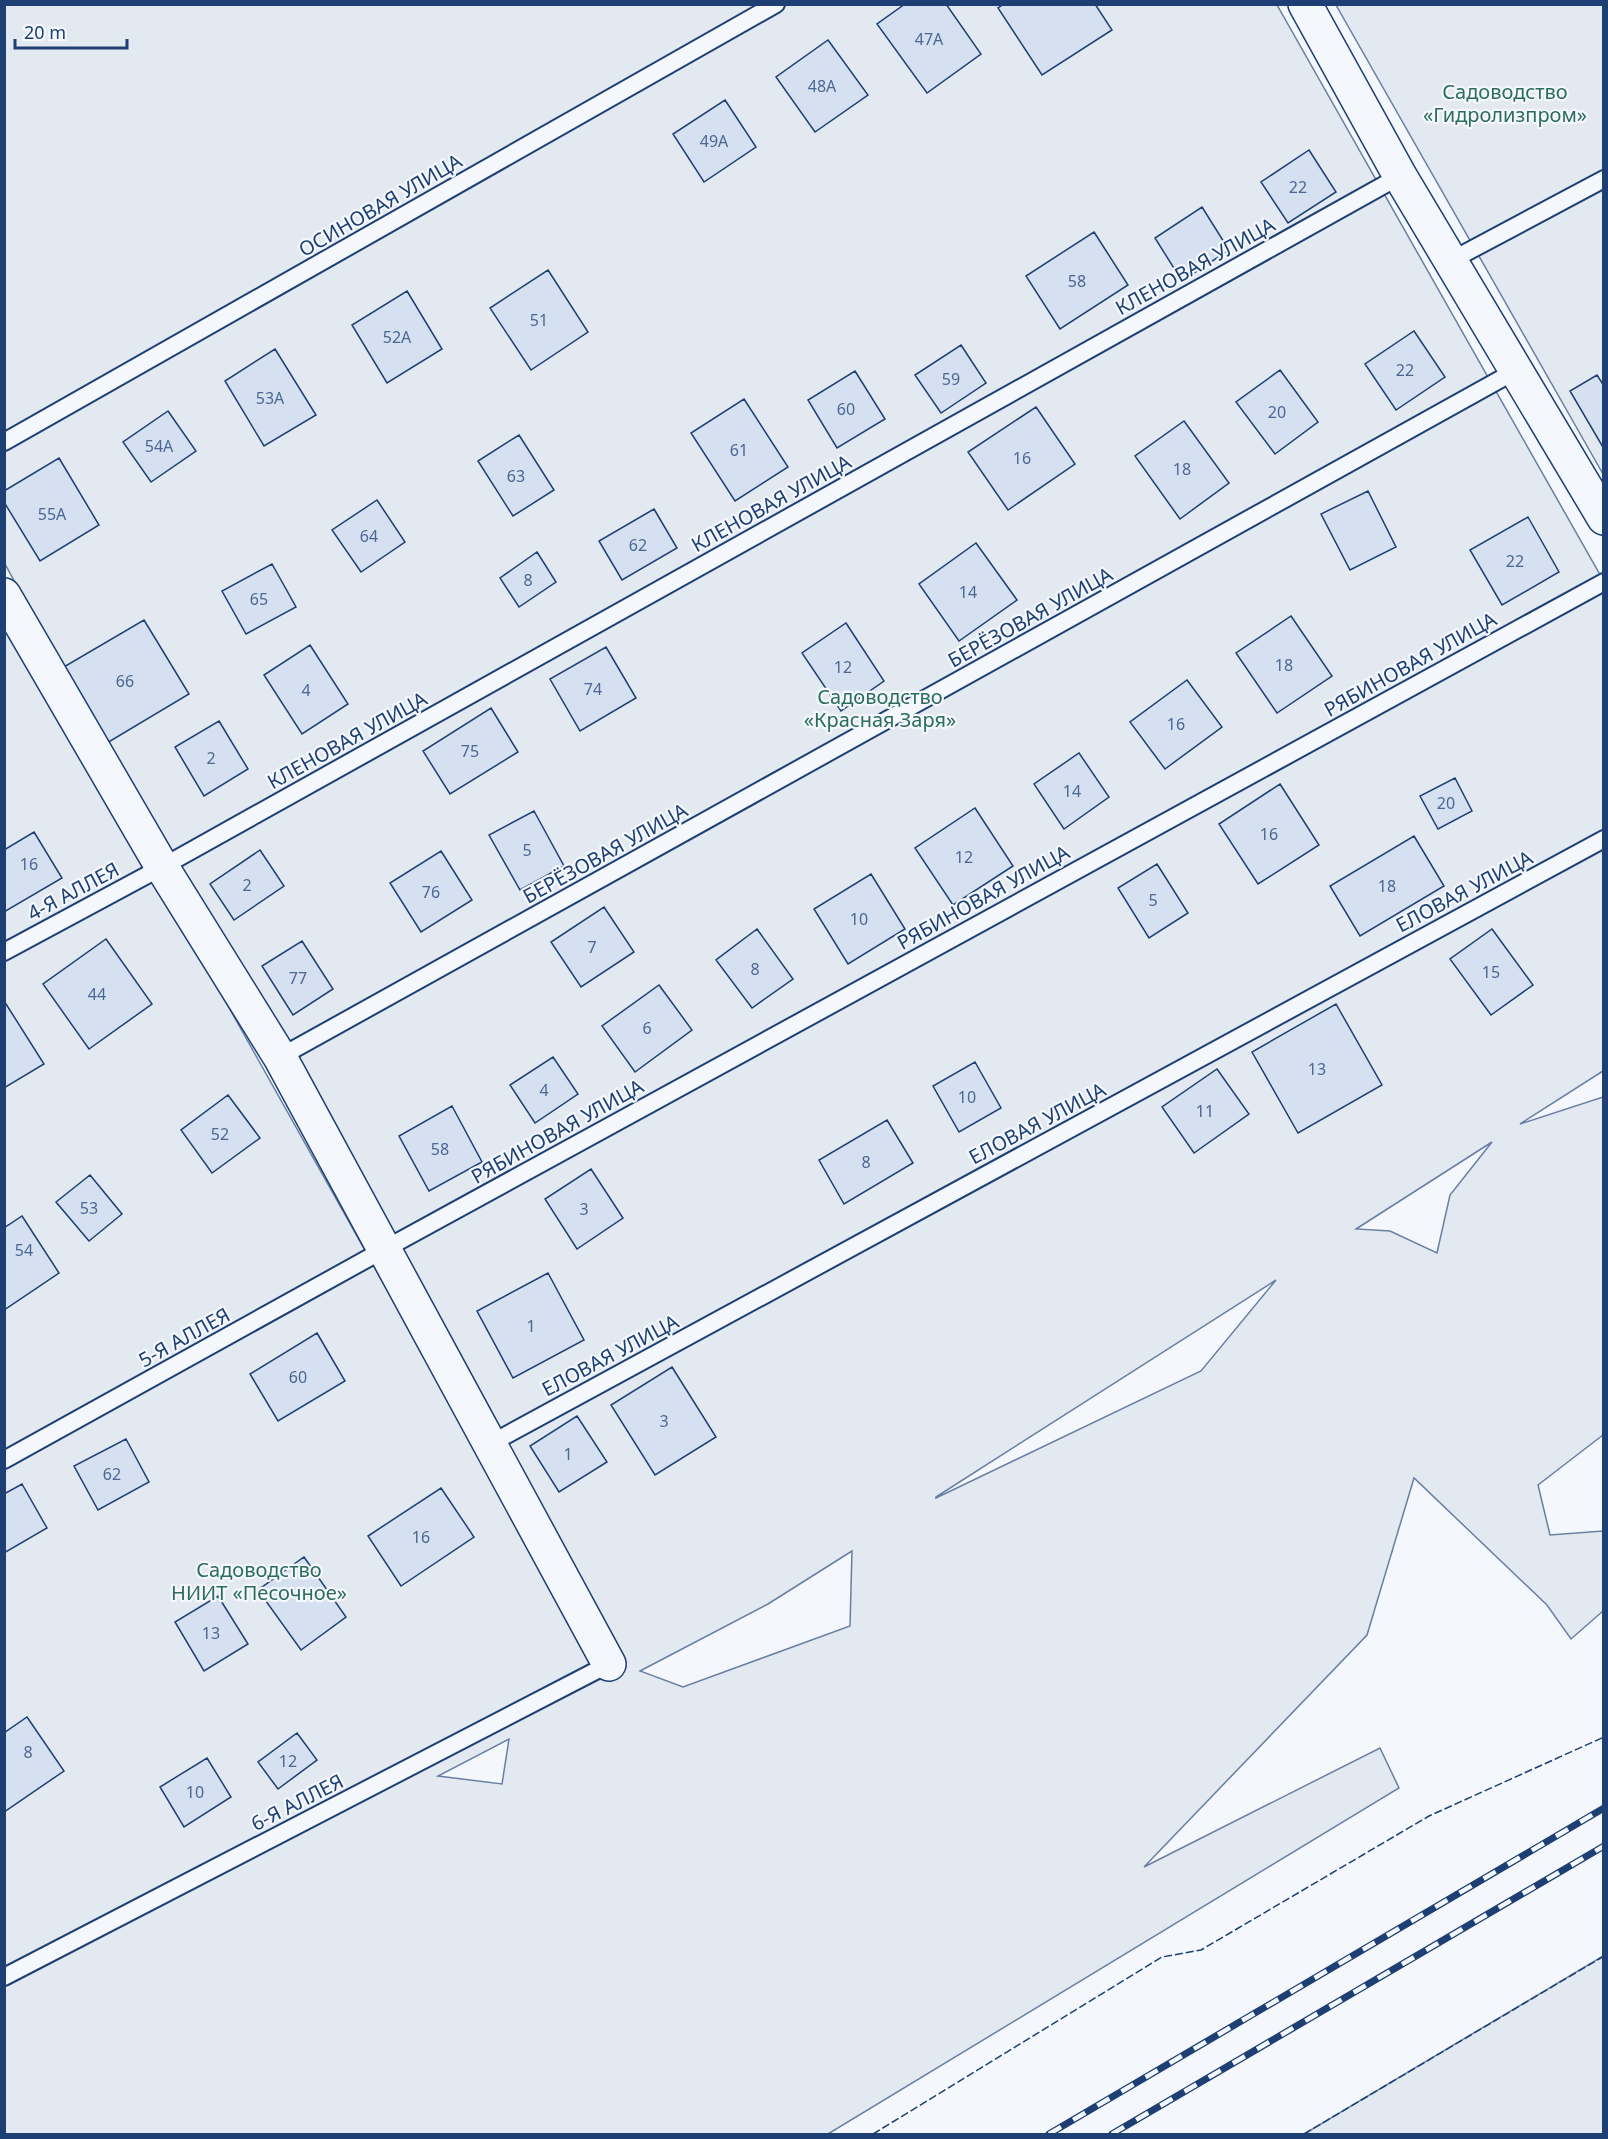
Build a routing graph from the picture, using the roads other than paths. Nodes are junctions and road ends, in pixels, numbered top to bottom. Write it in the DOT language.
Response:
graph roads {
  1 [pos="776,4"];
  2 [pos="1305,4"];
  3 [pos="1400,176"];
  4 [pos="1604,179"];
  5 [pos="1452,260"];
  6 [pos="1517,370"];
  7 [pos="4,442"];
  8 [pos="1604,519"];
  9 [pos="1604,582"];
  10 [pos="4,595"];
  11 [pos="1604,839"];
  12 [pos="162,867"];
  13 [pos="4,951"];
  14 [pos="280,1057"];
  15 [pos="383,1250"];
  16 [pos="490,1443"];
  17 [pos="4,1460"];
  18 [pos="609,1664"];
  19 [pos="4,1977"];
  1 -- 7 [label="lane, ОСИНОВАЯ УЛИЦА"];
  2 -- 3 [label="street"];
  3 -- 5 [label="street"];
  3 -- 12 [label="lane, КЛЕНОВАЯ УЛИЦА"];
  4 -- 5 [label="lane"];
  5 -- 6 [label="street"];
  6 -- 8 [label="street"];
  6 -- 14 [label="lane, БЕРЁЗОВАЯ УЛИЦА"];
  9 -- 15 [label="lane, РЯБИНОВАЯ УЛИЦА"];
  10 -- 12 [label="street"];
  11 -- 16 [label="lane, ЕЛОВАЯ УЛИЦА"];
  12 -- 13 [label="lane, 4-Я АЛЛЕЯ"];
  12 -- 14 [label="street"];
  14 -- 15 [label="street"];
  15 -- 16 [label="street"];
  15 -- 17 [label="lane, 5-Я АЛЛЕЯ"];
  16 -- 18 [label="street"];
  18 -- 19 [label="lane, 6-Я АЛЛЕЯ"];
}
